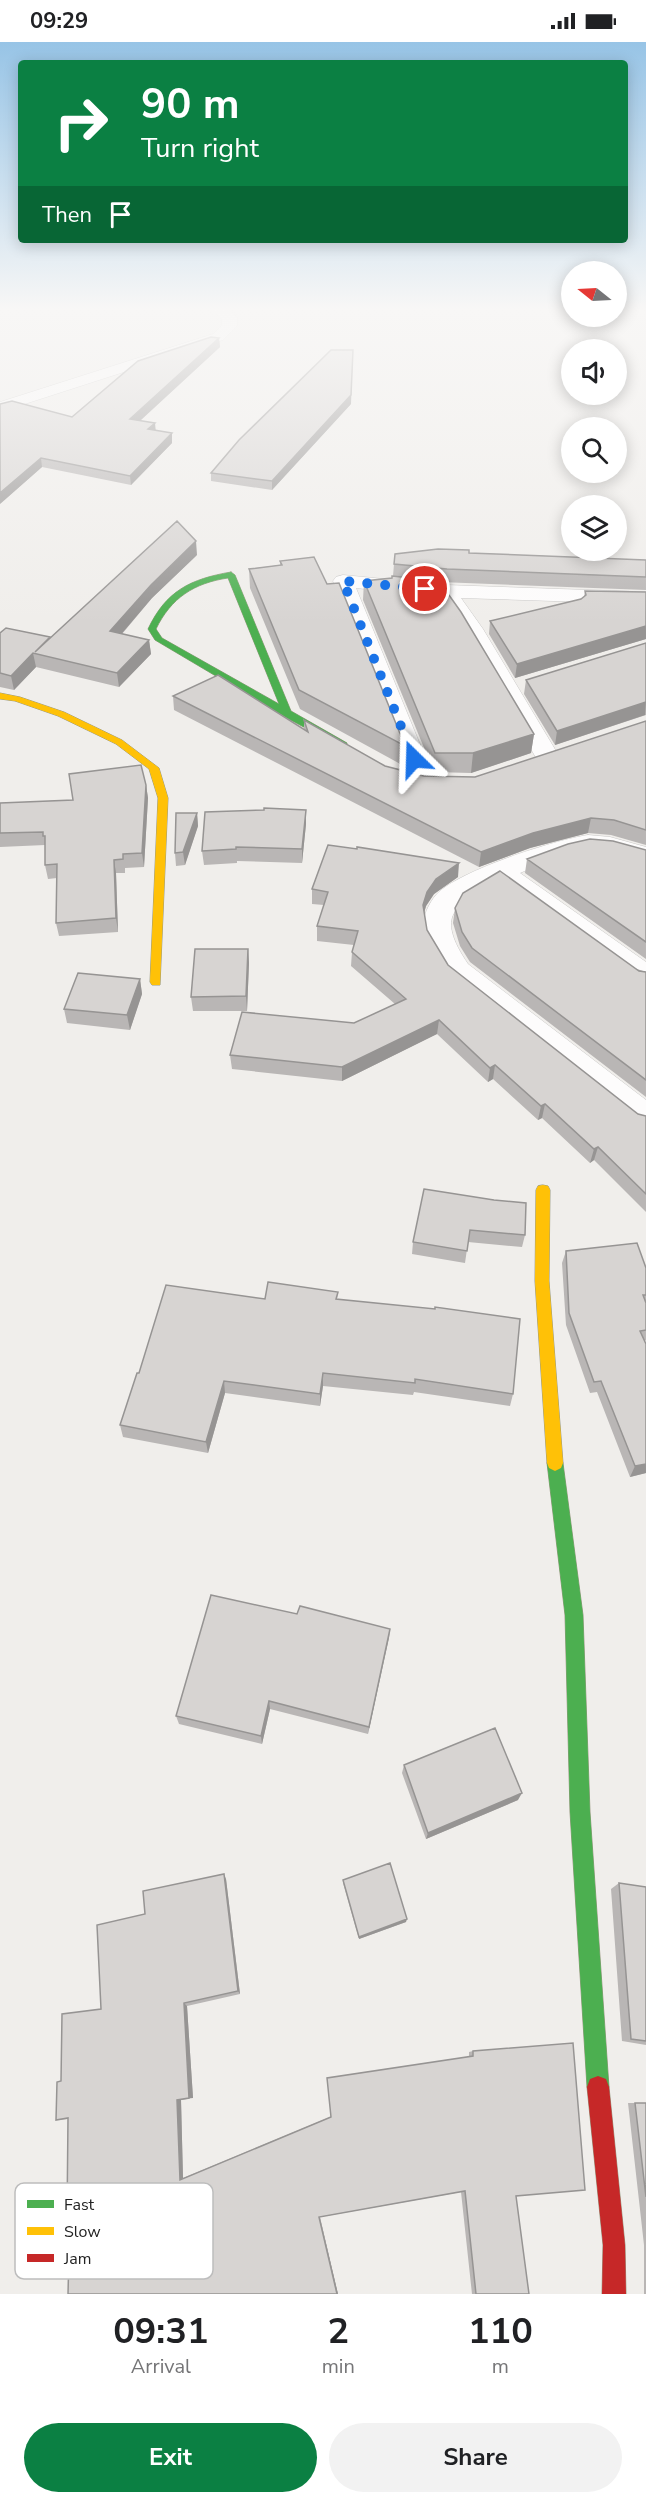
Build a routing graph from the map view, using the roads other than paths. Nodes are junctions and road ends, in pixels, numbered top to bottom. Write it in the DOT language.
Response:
graph roads {
  1 [pos="446,591"];
  2 [pos="617,597"];
  3 [pos="646,598"];
  4 [pos="539,614"];
  5 [pos="495,624"];
  6 [pos="472,629"];
  7 [pos="0,696"];
  8 [pos="288,715"];
  9 [pos="356,752"];
  10 [pos="547,756"];
  11 [pos="420,780"];
  12 [pos="646,856"];
  13 [pos="500,871"];
  14 [pos="646,976"];
  15 [pos="156,982"];
  16 [pos="646,1116"];
  17 [pos="543,1190"];
  18 [pos="615,2294"];
  1 -- 2 [label="street"];
  1 -- 6 [label="street"];
  1 -- 11 [label="street"];
  2 -- 3 [label="street"];
  2 -- 4 [label="street"];
  5 -- 6 [label="street"];
  6 -- 10 [label="street"];
  7 -- 15 [label="street"];
  8 -- 8 [label="street"];
  8 -- 9 [label="street"];
  12 -- 13 [label="street"];
  13 -- 14 [label="street"];
  13 -- 16 [label="street"];
  17 -- 18 [label="street"];
}
